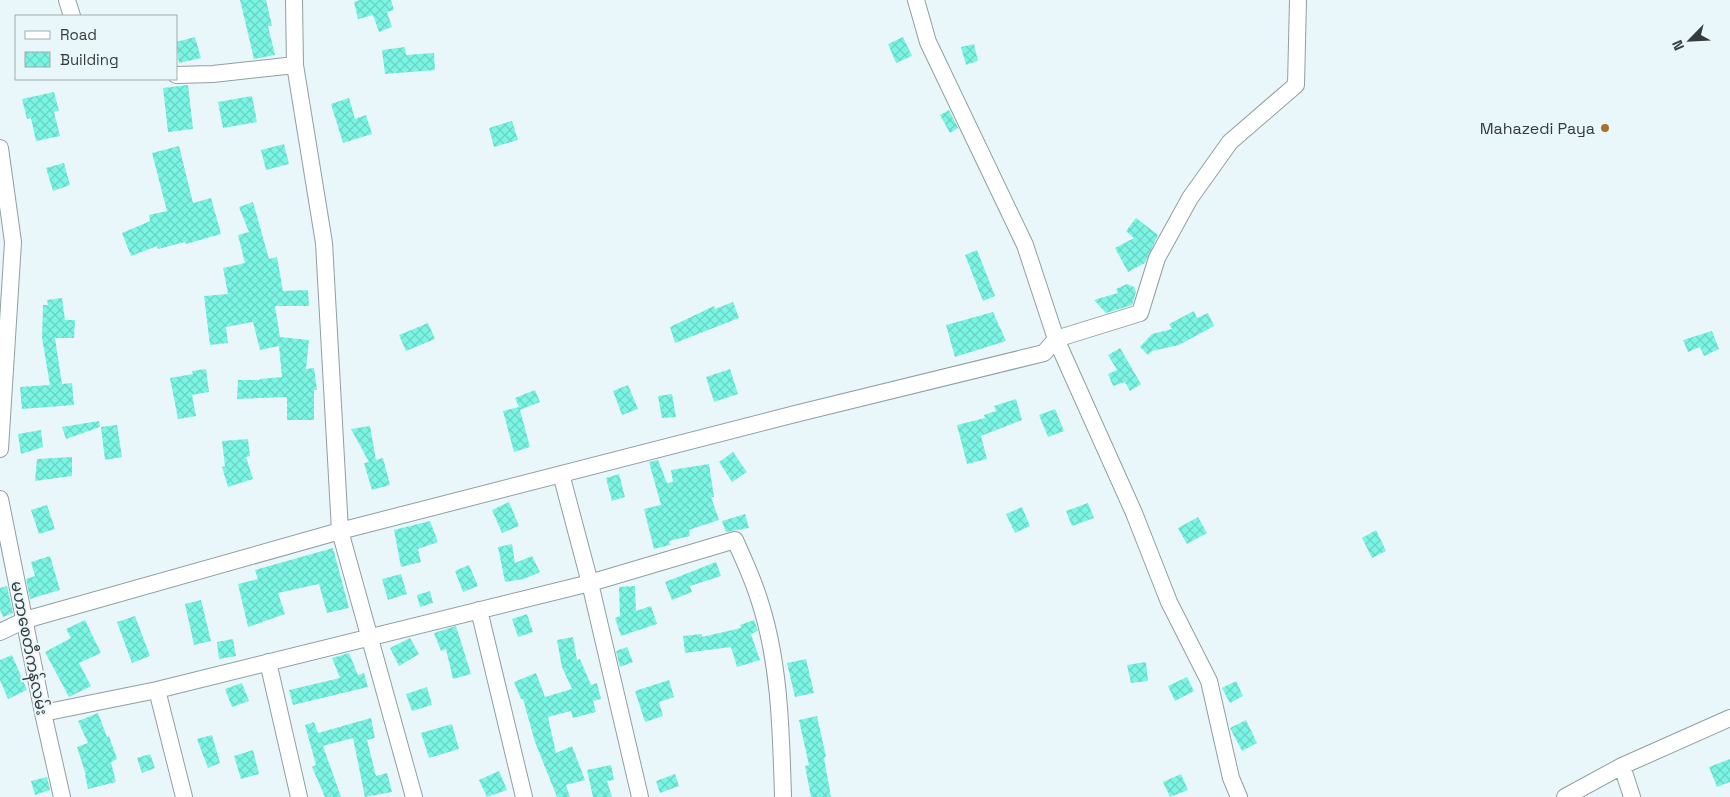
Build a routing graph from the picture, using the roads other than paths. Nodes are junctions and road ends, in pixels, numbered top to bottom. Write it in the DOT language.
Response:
graph roads {
  1 [pos="68,0"];
  2 [pos="294,0"];
  3 [pos="916,0"];
  4 [pos="1298,0"];
  5 [pos="72,15"];
  6 [pos="295,65"];
  7 [pos="178,74"];
  8 [pos="0,148"];
  9 [pos="4,313"];
  10 [pos="1056,339"];
  11 [pos="0,449"];
  12 [pos="561,474"];
  13 [pos="0,499"];
  14 [pos="340,531"];
  15 [pos="590,583"];
  16 [pos="479,610"];
  17 [pos="25,620"];
  18 [pos="0,632"];
  19 [pos="369,636"];
  20 [pos="268,662"];
  21 [pos="157,690"];
  22 [pos="43,714"];
  23 [pos="1730,718"];
  24 [pos="1622,766"];
  25 [pos="62,797"];
  26 [pos="184,797"];
  27 [pos="299,797"];
  28 [pos="414,797"];
  29 [pos="524,797"];
  30 [pos="640,797"];
  31 [pos="783,797"];
  32 [pos="1239,797"];
  33 [pos="1565,797"];
  34 [pos="1632,797"];
  1 -- 5 [label="street"];
  2 -- 6 [label="street"];
  3 -- 10 [label="street"];
  4 -- 10 [label="street"];
  6 -- 7 [label="street"];
  6 -- 14 [label="street"];
  8 -- 9 [label="street"];
  9 -- 11 [label="street"];
  10 -- 12 [label="street"];
  10 -- 32 [label="street"];
  12 -- 14 [label="street"];
  12 -- 15 [label="street"];
  13 -- 17 [label="street, မဟာစေတီကန်လမ်း"];
  14 -- 17 [label="street"];
  14 -- 19 [label="street"];
  15 -- 16 [label="street"];
  15 -- 30 [label="street"];
  15 -- 31 [label="street"];
  16 -- 19 [label="street"];
  16 -- 29 [label="street"];
  17 -- 18 [label="street"];
  17 -- 22 [label="street, မဟာစေတီကန်လမ်း"];
  19 -- 20 [label="street"];
  19 -- 28 [label="street"];
  20 -- 21 [label="street"];
  20 -- 27 [label="street"];
  21 -- 22 [label="street"];
  21 -- 26 [label="street"];
  22 -- 25 [label="street, မဟာစေတီကန်လမ်း"];
  23 -- 24 [label="street"];
  24 -- 33 [label="street"];
  24 -- 34 [label="street"];
}
